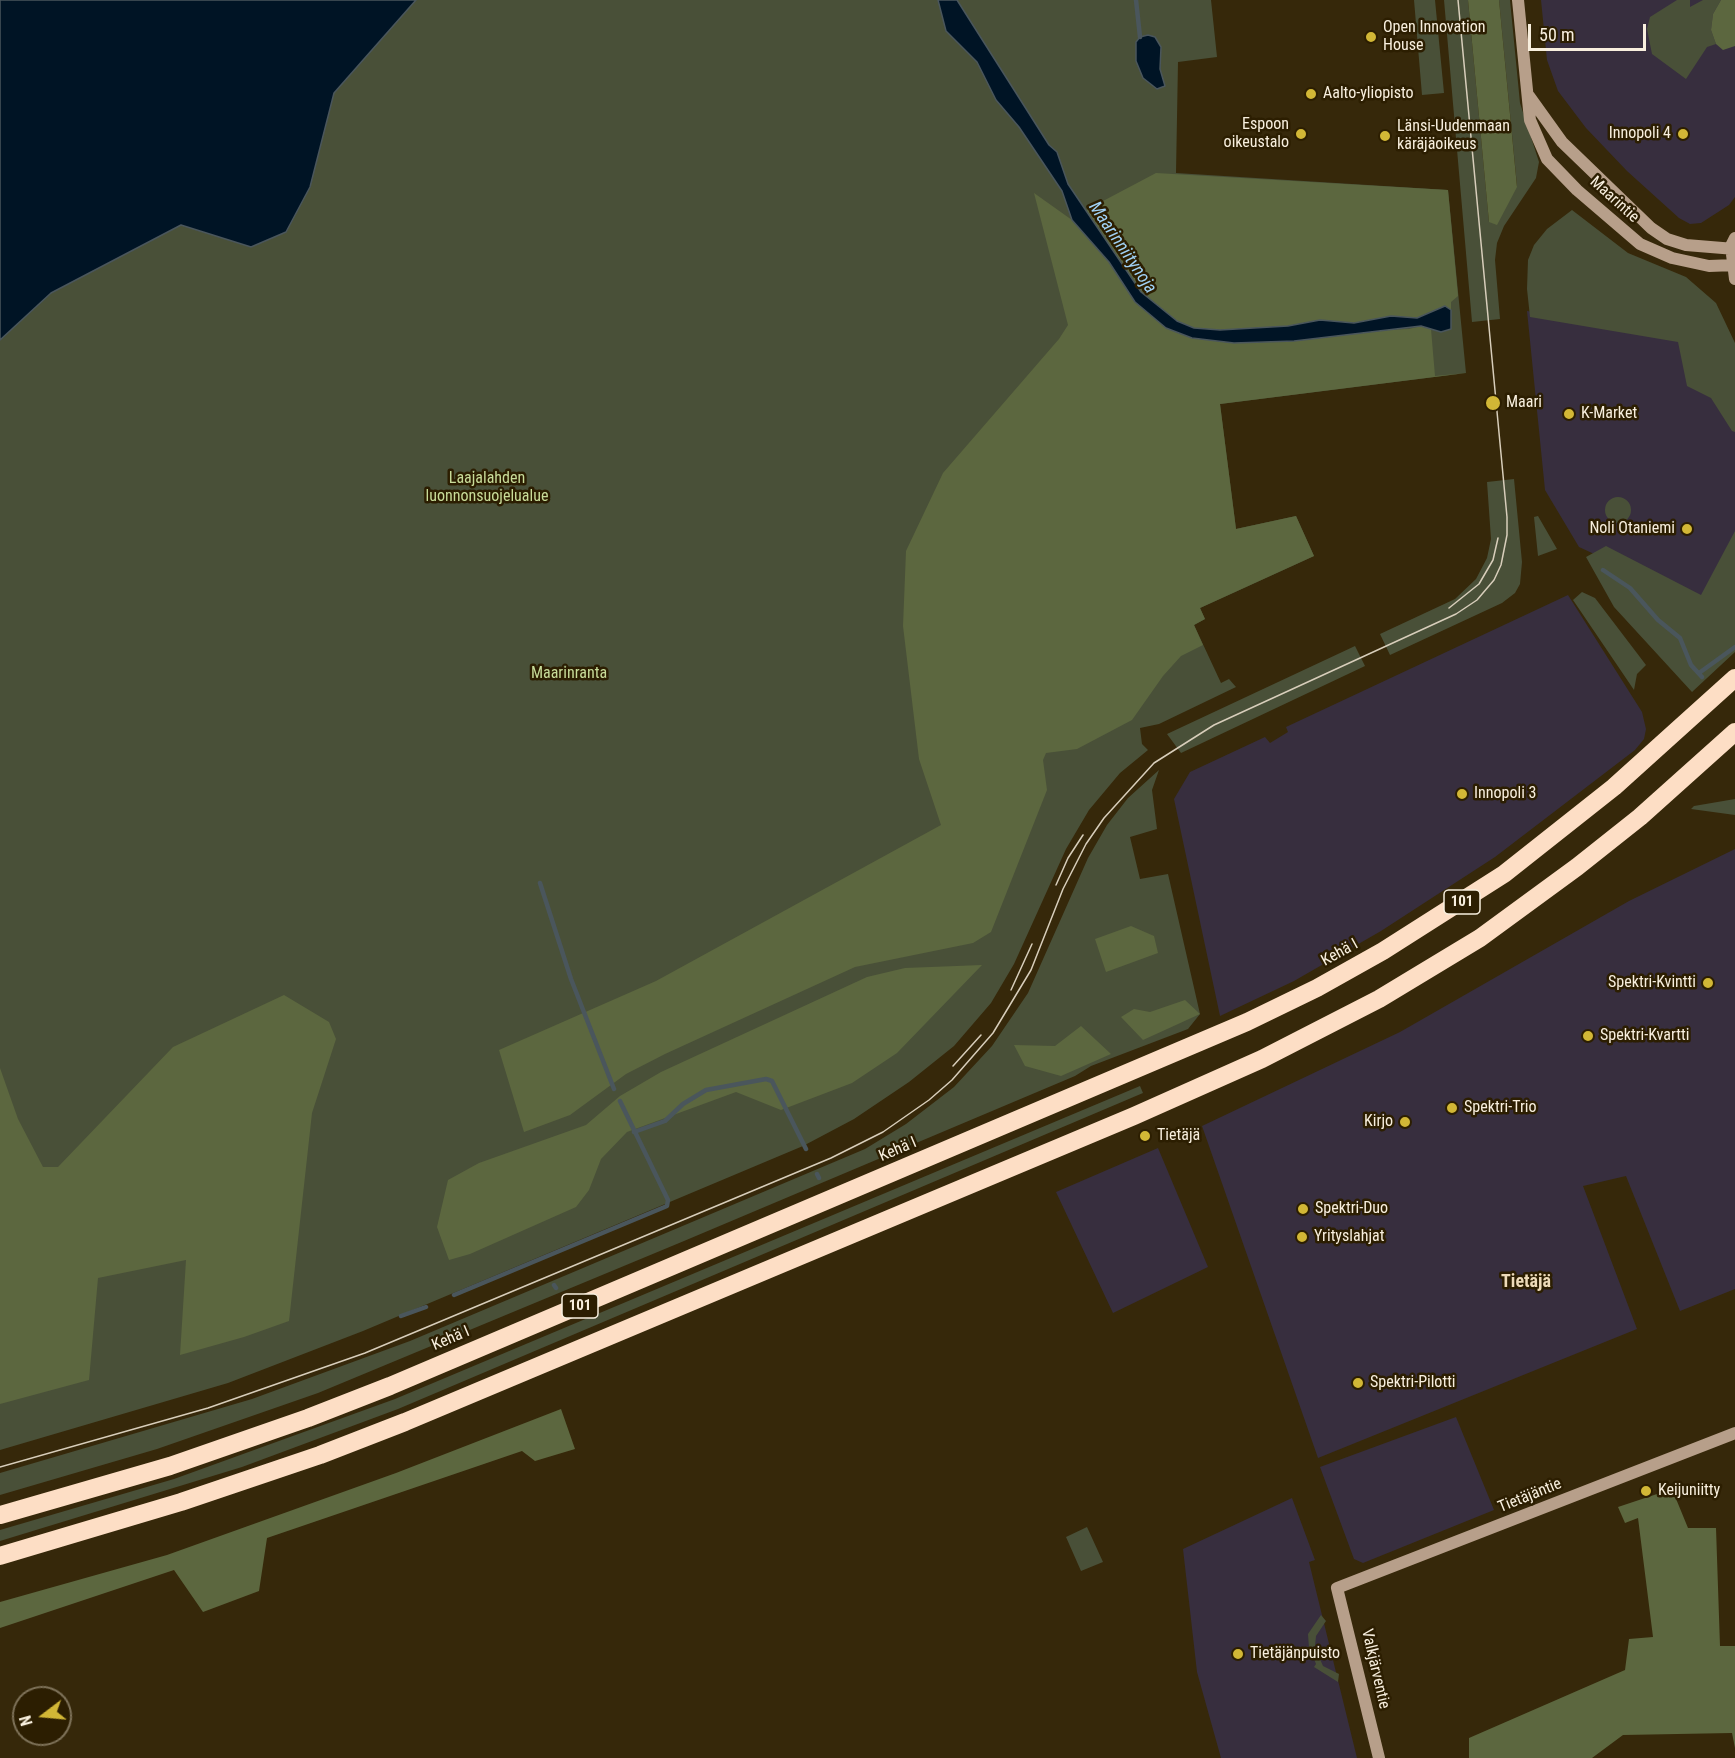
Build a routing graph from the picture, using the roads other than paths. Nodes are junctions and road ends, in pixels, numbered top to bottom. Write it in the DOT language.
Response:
graph roads {
  1 [pos="1518,0"];
  2 [pos="1528,95"];
  3 [pos="1734,244"];
  4 [pos="1734,270"];
  5 [pos="1735,678"];
  6 [pos="1735,732"];
  7 [pos="1735,1433"];
  8 [pos="0,1515"];
  9 [pos="0,1556"];
  10 [pos="1337,1588"];
  11 [pos="1379,1758"];
  1 -- 2 [label="street, Maarintie"];
  2 -- 3 [label="street, Maarintie"];
  2 -- 4 [label="street, Maarintie"];
  3 -- 4 [label="street"];
  5 -- 8 [label="highway, Kehä I / 101"];
  6 -- 9 [label="highway, 101"];
  7 -- 10 [label="street, Tietäjäntie"];
  10 -- 11 [label="street, Valkjärventie"];
}
